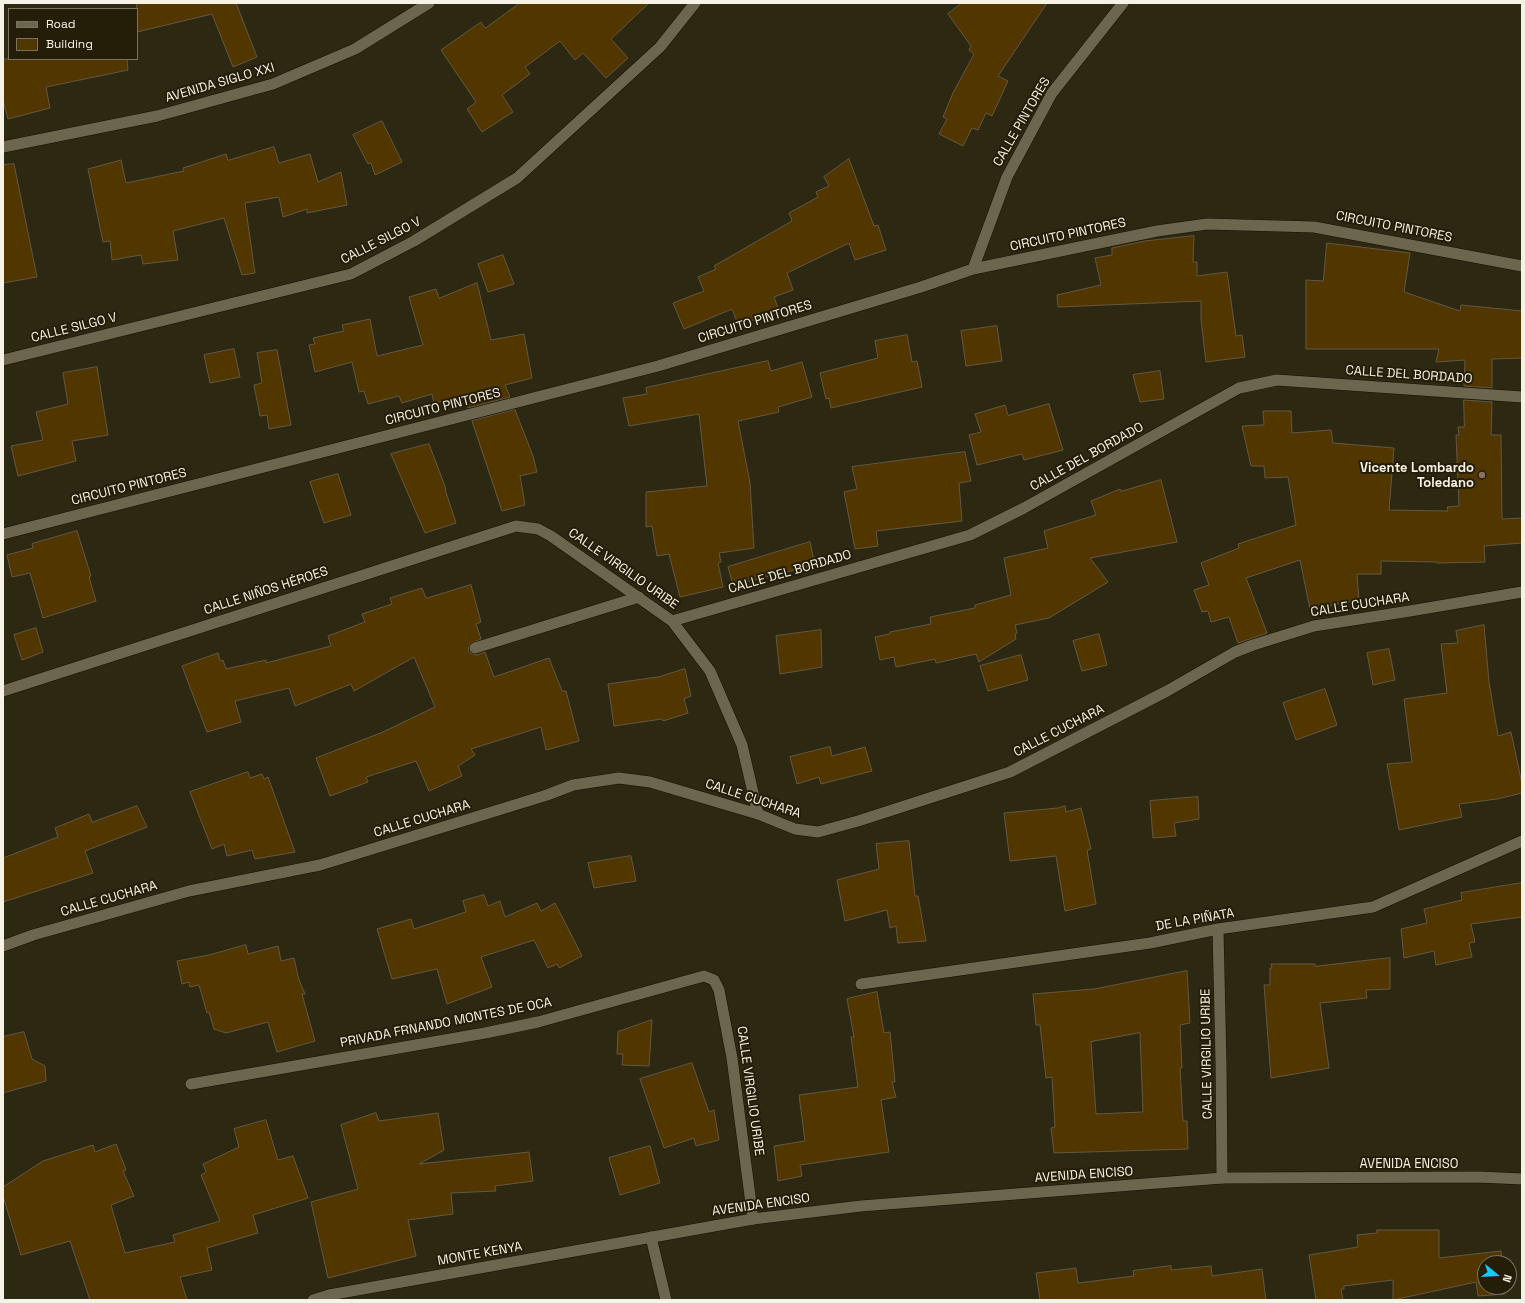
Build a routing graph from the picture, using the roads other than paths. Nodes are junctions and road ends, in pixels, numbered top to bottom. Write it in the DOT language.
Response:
graph roads {
  1 [pos="429,3"];
  2 [pos="695,3"];
  3 [pos="1123,3"];
  4 [pos="3,147"];
  5 [pos="1522,266"];
  6 [pos="973,269"];
  7 [pos="3,360"];
  8 [pos="1522,397"];
  9 [pos="538,529"];
  10 [pos="3,534"];
  11 [pos="1522,592"];
  12 [pos="639,597"];
  13 [pos="672,621"];
  14 [pos="475,648"];
  15 [pos="3,691"];
  16 [pos="758,814"];
  17 [pos="1522,842"];
  18 [pos="1218,929"];
  19 [pos="3,946"];
  20 [pos="704,976"];
  21 [pos="861,984"];
  22 [pos="191,1084"];
  23 [pos="1222,1178"];
  24 [pos="1522,1179"];
  25 [pos="753,1218"];
  26 [pos="651,1237"];
  27 [pos="313,1300"];
  28 [pos="666,1300"];
  1 -- 4 [label="street, AVENIDA SIGLO XXI"];
  2 -- 7 [label="street, CALLE SILGO V"];
  3 -- 6 [label="street, CALLE PINTORES"];
  5 -- 6 [label="street, CIRCUITO PINTORES"];
  6 -- 10 [label="street, CIRCUITO PINTORES"];
  8 -- 13 [label="street, CALLE DEL BORDADO"];
  9 -- 12 [label="street, CALLE VIRGILIO URIBE"];
  9 -- 15 [label="street, CALLE NIÑOS HÉROES"];
  11 -- 16 [label="street, CALLE CUCHARA"];
  12 -- 13 [label="street, CALLE VIRGILIO URIBE"];
  12 -- 14 [label="street"];
  13 -- 16 [label="street, CALLE VIRGILIO URIBE"];
  16 -- 19 [label="street, CALLE CUCHARA"];
  17 -- 18 [label="street, DE LA PIÑATA"];
  18 -- 21 [label="street, DE LA PIÑATA"];
  18 -- 23 [label="street, CALLE VIRGILIO URIBE"];
  20 -- 22 [label="street, PRIVADA FRNANDO MONTES DE OCA"];
  20 -- 25 [label="street, CALLE VIRGILIO URIBE"];
  23 -- 24 [label="street, AVENIDA ENCISO"];
  23 -- 25 [label="street, AVENIDA ENCISO"];
  25 -- 26 [label="street, AVENIDA ENCISO"];
  26 -- 27 [label="street, MONTE KENYA"];
  26 -- 28 [label="street"];
}
